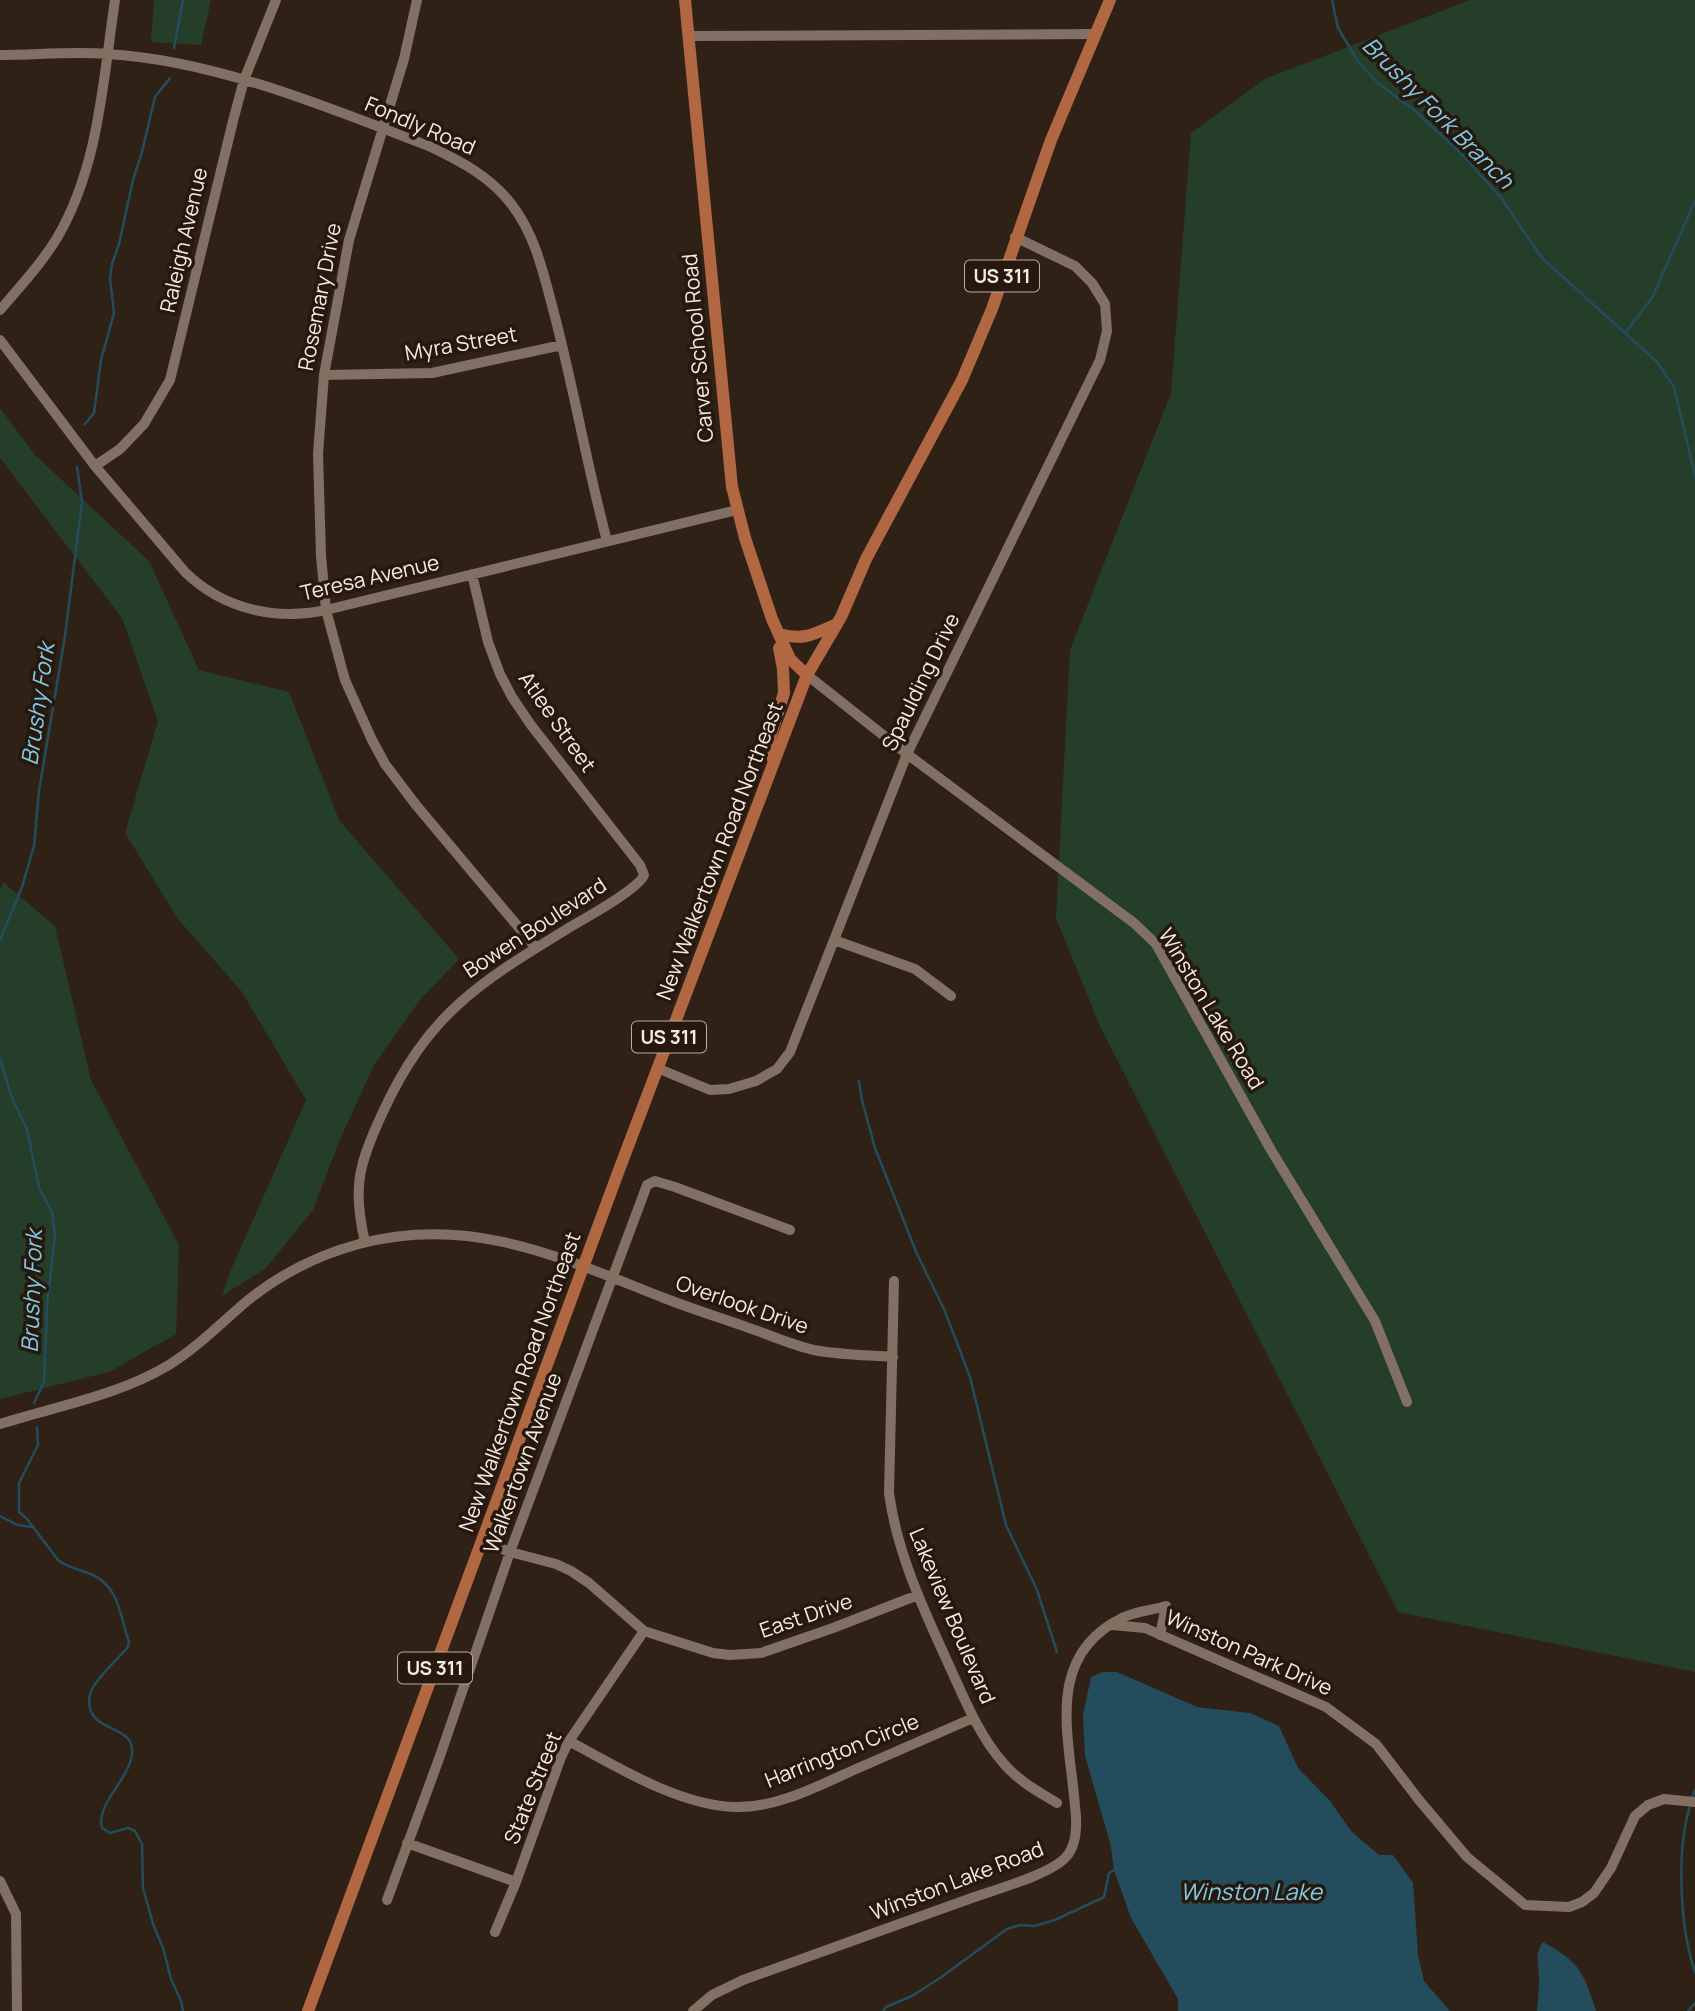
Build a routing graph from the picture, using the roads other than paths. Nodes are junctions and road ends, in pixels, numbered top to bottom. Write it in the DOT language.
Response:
graph roads {
  1 [pos="115,0"];
  2 [pos="276,0"];
  3 [pos="417,0"];
  4 [pos="685,0"];
  5 [pos="1110,0"];
  6 [pos="1094,34"];
  7 [pos="688,36"];
  8 [pos="107,54"];
  9 [pos="0,55"];
  10 [pos="244,80"];
  11 [pos="383,128"];
  12 [pos="1015,237"];
  13 [pos="0,310"];
  14 [pos="0,340"];
  15 [pos="562,345"];
  16 [pos="324,375"];
  17 [pos="95,466"];
  18 [pos="737,510"];
  19 [pos="607,541"];
  20 [pos="472,574"];
  21 [pos="326,610"];
  22 [pos="837,624"];
  23 [pos="779,634"];
  24 [pos="807,675"];
  25 [pos="907,754"];
  26 [pos="775,762"];
  27 [pos="644,875"];
  28 [pos="834,940"];
  29 [pos="536,948"];
  30 [pos="951,996"];
  31 [pos="657,1068"];
  32 [pos="790,1230"];
  33 [pos="365,1242"];
  34 [pos="583,1267"];
  35 [pos="612,1277"];
  36 [pos="894,1281"];
  37 [pos="893,1357"];
  38 [pos="1407,1402"];
  39 [pos="0,1424"];
  40 [pos="482,1541"];
  41 [pos="510,1552"];
  42 [pos="918,1595"];
  43 [pos="1111,1625"];
  44 [pos="644,1631"];
  45 [pos="1160,1635"];
  46 [pos="973,1718"];
  47 [pos="569,1741"];
  48 [pos="1695,1802"];
  49 [pos="1057,1803"];
  50 [pos="407,1843"];
  51 [pos="0,1881"];
  52 [pos="516,1882"];
  53 [pos="387,1900"];
  54 [pos="495,1932"];
  55 [pos="17,2011"];
  56 [pos="308,2011"];
  57 [pos="693,2011"];
  1 -- 8 [label="street"];
  2 -- 10 [label="street, Raleigh Avenue"];
  3 -- 11 [label="street, Rosemary Drive"];
  4 -- 7 [label="main road, Carver School Road"];
  5 -- 6 [label="main road, New Walkertown Road Northeast / US 311"];
  6 -- 7 [label="street"];
  6 -- 12 [label="main road, New Walkertown Road Northeast / US 311"];
  7 -- 18 [label="main road, Carver School Road"];
  8 -- 9 [label="street, Fondly Road"];
  8 -- 10 [label="street, Fondly Road"];
  8 -- 13 [label="street"];
  10 -- 11 [label="street, Fondly Road"];
  10 -- 17 [label="street, Raleigh Avenue"];
  11 -- 15 [label="street, Fondly Road"];
  11 -- 16 [label="street, Rosemary Drive"];
  12 -- 22 [label="main road, New Walkertown Road Northeast / US 311"];
  12 -- 25 [label="street, Spaulding Drive"];
  14 -- 17 [label="street, Teresa Avenue"];
  15 -- 16 [label="street, Myra Street"];
  15 -- 19 [label="street, Fondly Road"];
  16 -- 21 [label="street, Rosemary Drive"];
  17 -- 21 [label="street, Teresa Avenue"];
  18 -- 19 [label="street, Teresa Avenue"];
  18 -- 23 [label="main road, Carver School Road"];
  19 -- 20 [label="street, Teresa Avenue"];
  20 -- 21 [label="street, Teresa Avenue"];
  20 -- 27 [label="street, Atlee Street"];
  21 -- 29 [label="street, Rosemary Drive"];
  22 -- 23 [label="main road"];
  22 -- 24 [label="main road, New Walkertown Road Northeast / US 311"];
  23 -- 24 [label="main road, Carver School Road"];
  23 -- 26 [label="main road"];
  24 -- 25 [label="street, Winston Lake Road"];
  24 -- 26 [label="main road, New Walkertown Road Northeast / US 311"];
  25 -- 28 [label="street, Spaulding Drive"];
  25 -- 38 [label="street, Winston Lake Road"];
  26 -- 31 [label="main road, New Walkertown Road Northeast / US 311"];
  27 -- 29 [label="street, Bowen Boulevard"];
  28 -- 30 [label="street"];
  28 -- 31 [label="street, Spaulding Drive"];
  29 -- 33 [label="street, Bowen Boulevard"];
  31 -- 34 [label="main road, New Walkertown Road Northeast / US 311"];
  32 -- 35 [label="street, Walkertown Avenue"];
  33 -- 34 [label="street"];
  33 -- 39 [label="street"];
  34 -- 35 [label="street, Overlook Drive"];
  34 -- 40 [label="main road, New Walkertown Road Northeast / US 311"];
  35 -- 37 [label="street, Overlook Drive"];
  35 -- 41 [label="street, Walkertown Avenue"];
  36 -- 37 [label="street, Lakeview Boulevard"];
  37 -- 42 [label="street, Lakeview Boulevard"];
  40 -- 41 [label="street, East Drive"];
  40 -- 56 [label="main road, New Walkertown Road Northeast / US 311"];
  41 -- 44 [label="street, East Drive"];
  41 -- 50 [label="street, Walkertown Avenue"];
  42 -- 44 [label="street, East Drive"];
  42 -- 46 [label="street, Lakeview Boulevard"];
  43 -- 45 [label="street, Winston Park Drive"];
  43 -- 45 [label="street, Winston Lake Road"];
  43 -- 57 [label="street, Winston Lake Road"];
  44 -- 47 [label="street, State Street"];
  45 -- 48 [label="street, Winston Park Drive"];
  46 -- 47 [label="street, Harrington Circle"];
  46 -- 49 [label="street, Lakeview Boulevard"];
  47 -- 52 [label="street, State Street"];
  50 -- 52 [label="street"];
  50 -- 53 [label="street, Walkertown Avenue"];
  51 -- 55 [label="street"];
  52 -- 54 [label="street, State Street"];
}
